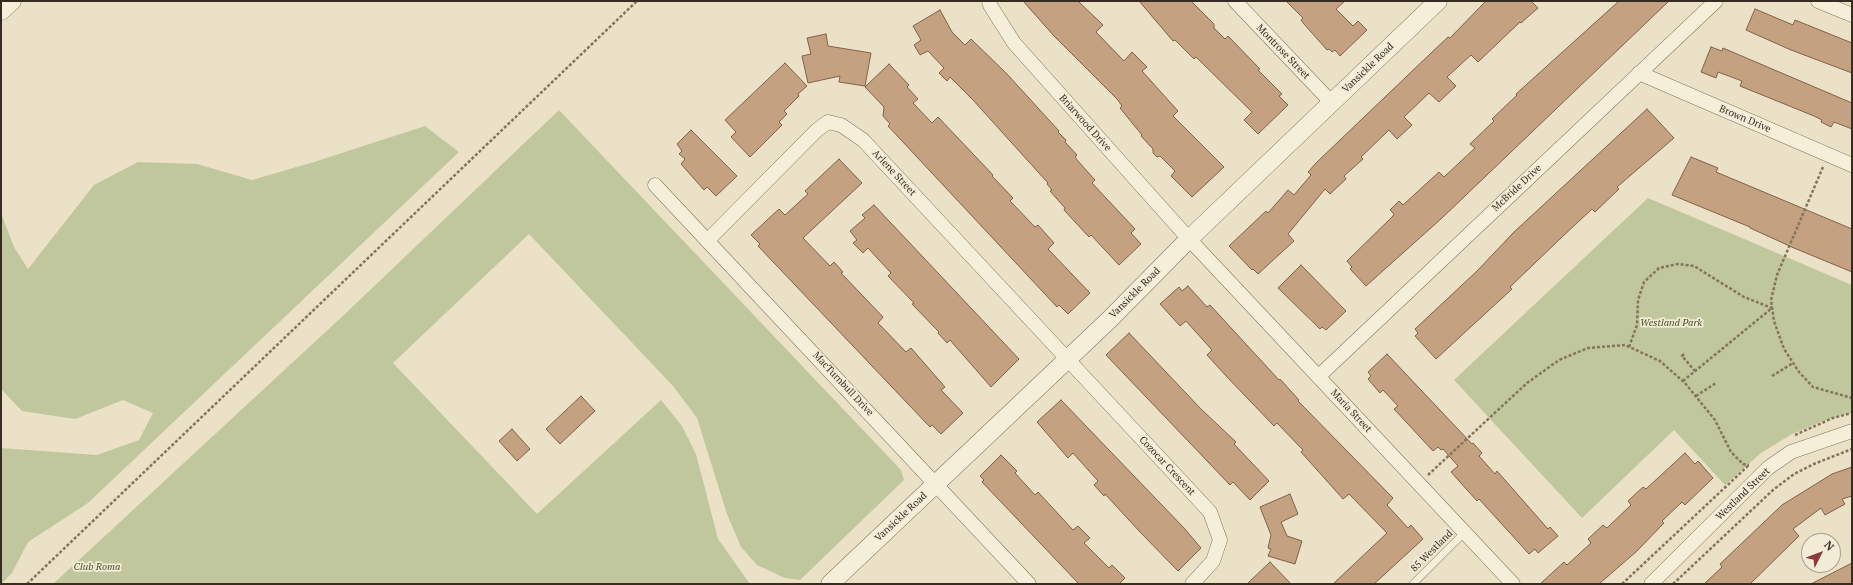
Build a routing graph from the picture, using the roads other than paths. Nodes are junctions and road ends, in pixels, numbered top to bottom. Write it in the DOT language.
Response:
graph roads {
  1 [pos="12,1"];
  2 [pos="989,1"];
  3 [pos="1235,1"];
  4 [pos="1438,1"];
  5 [pos="1716,1"];
  6 [pos="1818,1"];
  7 [pos="1,11"];
  8 [pos="1852,15"];
  9 [pos="1639,73"];
  10 [pos="1332,103"];
  11 [pos="1852,166"];
  12 [pos="655,185"];
  13 [pos="1189,239"];
  14 [pos="708,240"];
  15 [pos="1067,359"];
  16 [pos="1319,376"];
  17 [pos="1852,431"];
  18 [pos="936,483"];
  19 [pos="1465,532"];
  20 [pos="830,584"];
  21 [pos="1030,584"];
  22 [pos="1192,584"];
  23 [pos="1413,584"];
  24 [pos="1513,584"];
  25 [pos="1651,584"];
  1 -- 7 [label="street"];
  2 -- 13 [label="street, Briarwood Drive"];
  3 -- 10 [label="street, Montrose Street"];
  4 -- 10 [label="street, Vansickle Road"];
  5 -- 9 [label="street, McBride Drive"];
  6 -- 8 [label="street"];
  9 -- 11 [label="street, Brown Drive"];
  9 -- 16 [label="street, McBride Drive"];
  10 -- 13 [label="street, Vansickle Road"];
  12 -- 14 [label="street, MacTurnbull Drive"];
  13 -- 15 [label="street, Vansickle Road"];
  13 -- 16 [label="street, Maria Street"];
  14 -- 15 [label="street, Arlene Street"];
  14 -- 18 [label="street, MacTurnbull Drive"];
  15 -- 18 [label="street, Vansickle Road"];
  15 -- 22 [label="street, Cozocar Crescent"];
  16 -- 19 [label="street, Maria Street"];
  17 -- 25 [label="street, Westland Street"];
  18 -- 20 [label="street, Vansickle Road"];
  18 -- 21 [label="street, MacTurnbull Drive"];
  19 -- 23 [label="lane, 85 Westland"];
  19 -- 24 [label="street, Maria Street"];
}
